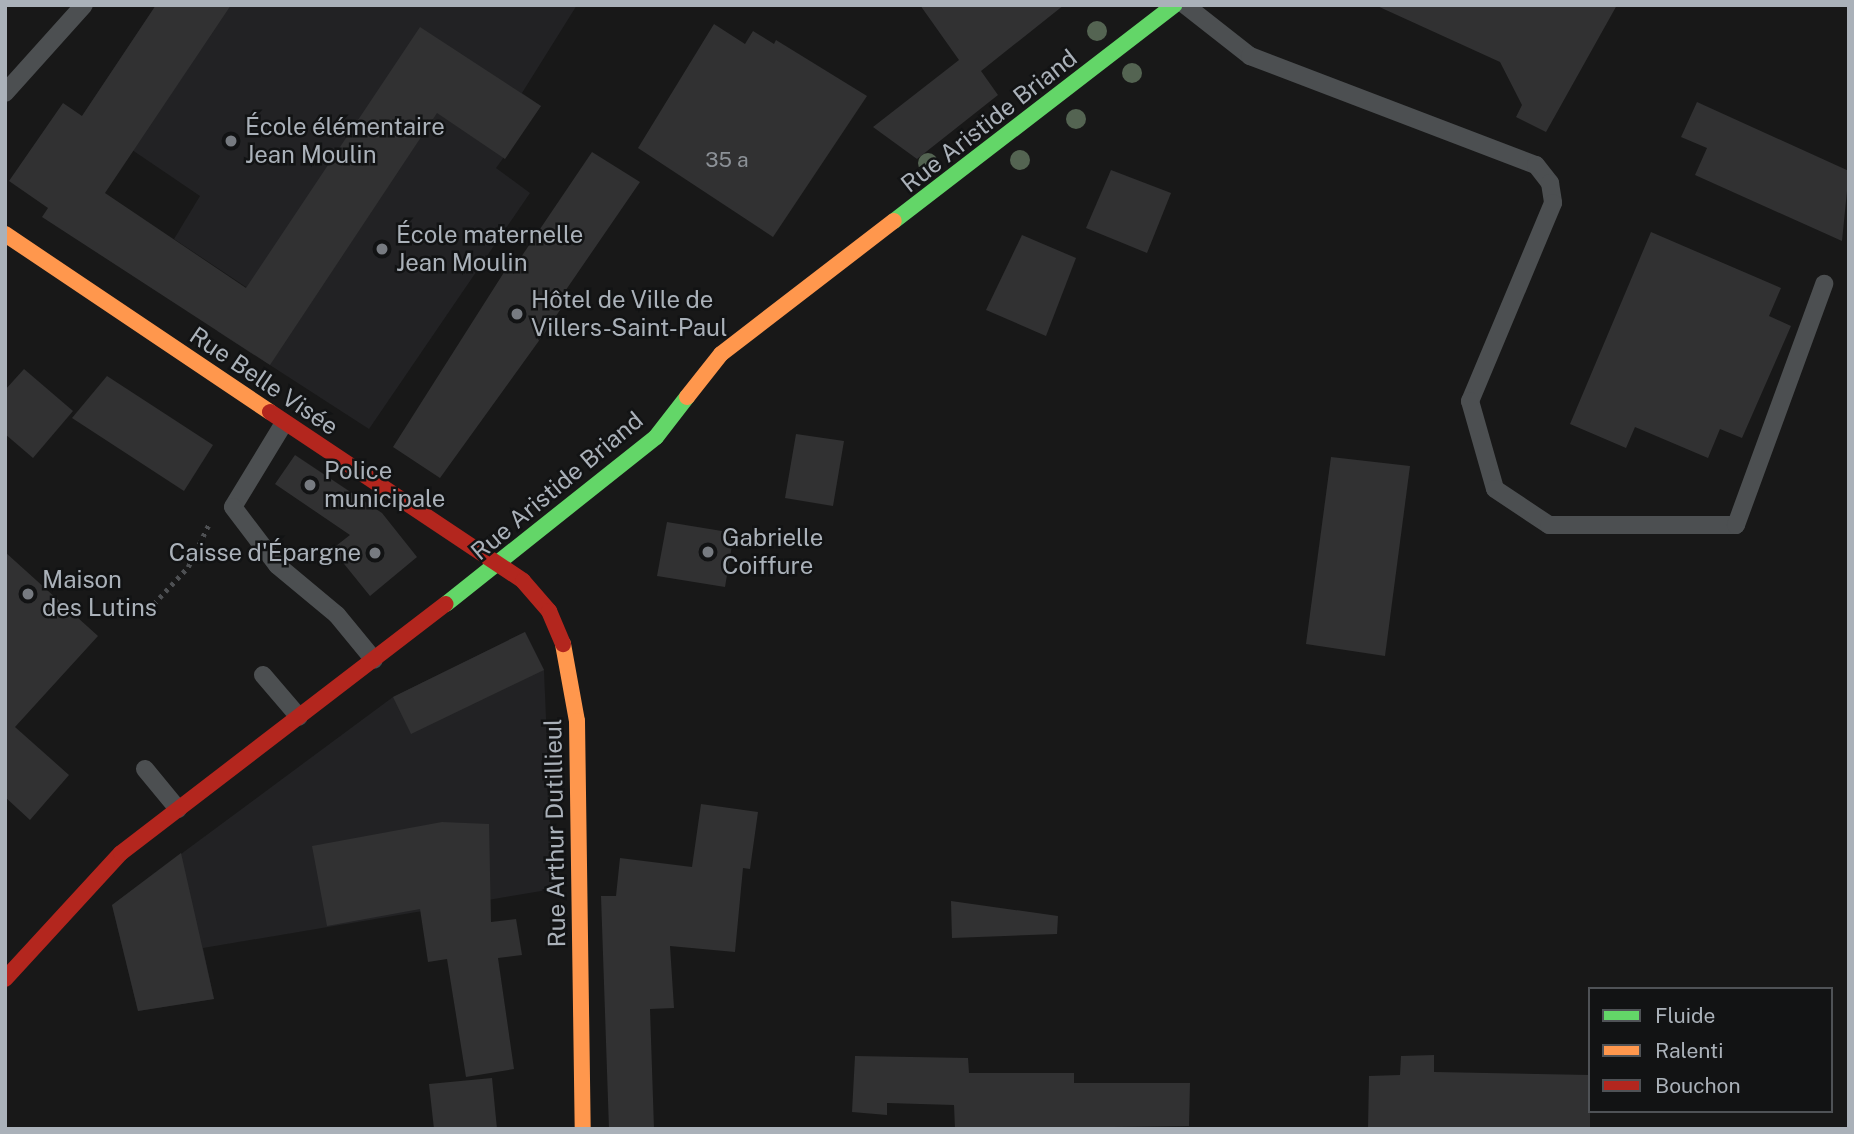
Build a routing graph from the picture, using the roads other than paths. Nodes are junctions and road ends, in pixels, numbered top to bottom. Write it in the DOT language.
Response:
graph roads {
  1 [pos="85,5"];
  2 [pos="1174,5"];
  3 [pos="1185,5"];
  4 [pos="5,93"];
  5 [pos="5,234"];
  6 [pos="1824,284"];
  7 [pos="284,423"];
  8 [pos="498,565"];
  9 [pos="374,660"];
  10 [pos="263,675"];
  11 [pos="299,717"];
  12 [pos="145,769"];
  13 [pos="178,809"];
  14 [pos="5,979"];
  15 [pos="583,1129"];
  1 -- 4 [label="lane"];
  2 -- 8 [label="street, Rue Aristide Briand"];
  3 -- 6 [label="lane"];
  5 -- 7 [label="street, Rue Belle Visée"];
  7 -- 8 [label="street, Rue Belle Visée"];
  7 -- 9 [label="lane"];
  8 -- 9 [label="street, Rue Aristide Briand"];
  8 -- 15 [label="street, Rue Arthur Dutillieul"];
  9 -- 11 [label="street, Rue Aristide Briand"];
  10 -- 11 [label="lane"];
  11 -- 13 [label="street, Rue Aristide Briand"];
  12 -- 13 [label="lane"];
  13 -- 14 [label="street, Rue Aristide Briand"];
}
